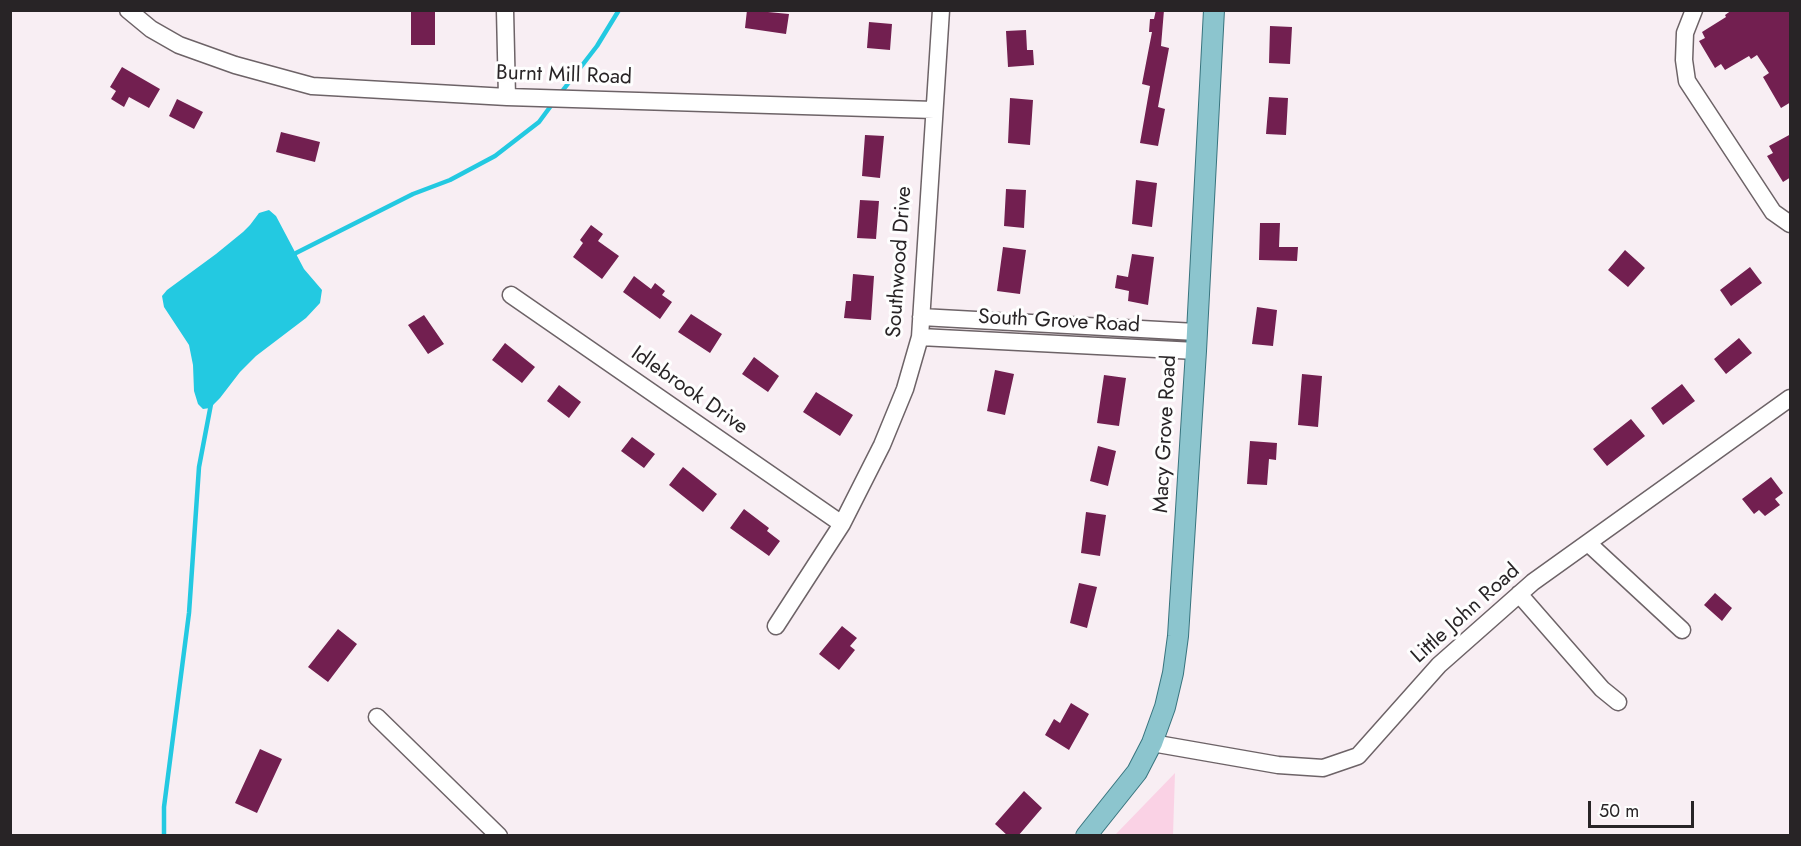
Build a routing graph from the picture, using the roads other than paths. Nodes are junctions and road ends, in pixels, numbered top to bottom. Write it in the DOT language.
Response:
graph roads {
  1 [pos="128,10"];
  2 [pos="505,10"];
  3 [pos="941,10"];
  4 [pos="1214,10"];
  5 [pos="1694,10"];
  6 [pos="507,97"];
  7 [pos="934,110"];
  8 [pos="1791,224"];
  9 [pos="511,295"];
  10 [pos="921,317"];
  11 [pos="920,337"];
  12 [pos="1196,342"];
  13 [pos="1791,398"];
  14 [pos="842,524"];
  15 [pos="1588,543"];
  16 [pos="1519,594"];
  17 [pos="776,626"];
  18 [pos="1682,630"];
  19 [pos="1618,702"];
  20 [pos="377,717"];
  21 [pos="1152,743"];
  22 [pos="499,836"];
  23 [pos="1086,836"];
  1 -- 6 [label="street, Burnt Mill Road"];
  2 -- 6 [label="street"];
  3 -- 7 [label="street, Southwood Drive"];
  4 -- 12 [label="main road, Macy Grove Road"];
  5 -- 8 [label="street"];
  6 -- 7 [label="street, Burnt Mill Road"];
  7 -- 10 [label="street, Southwood Drive"];
  9 -- 14 [label="street, Idlebrook Drive"];
  10 -- 11 [label="street, Southwood Drive"];
  10 -- 12 [label="street, South Grove Road"];
  11 -- 12 [label="street, South Grove Road"];
  11 -- 14 [label="street, Southwood Drive"];
  12 -- 21 [label="main road, Macy Grove Road"];
  13 -- 15 [label="street, Little John Road"];
  14 -- 17 [label="street, Southwood Drive"];
  15 -- 16 [label="street, Little John Road"];
  15 -- 18 [label="street"];
  16 -- 19 [label="street"];
  16 -- 21 [label="street, Little John Road"];
  20 -- 22 [label="street"];
  21 -- 23 [label="main road, Macy Grove Road"];
}
